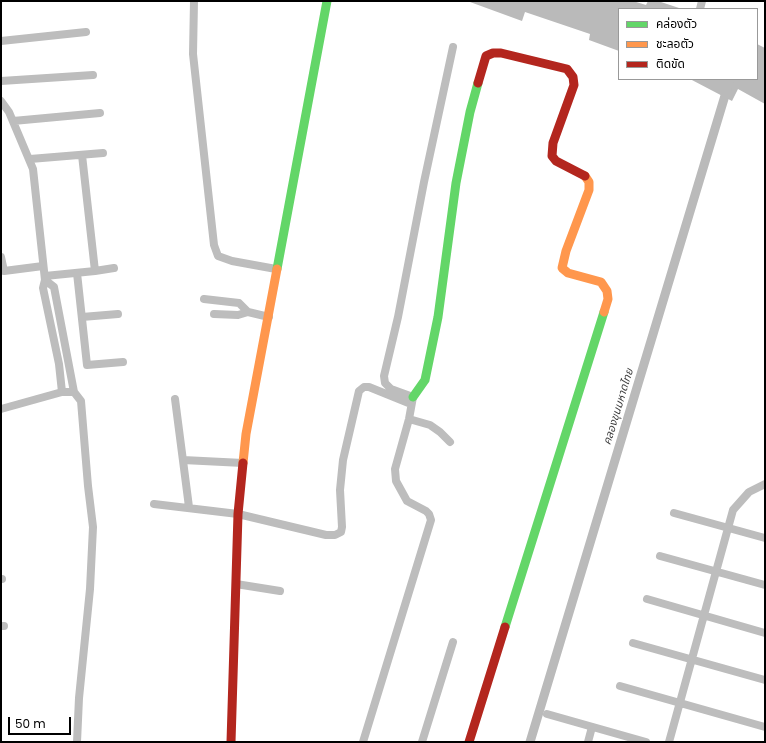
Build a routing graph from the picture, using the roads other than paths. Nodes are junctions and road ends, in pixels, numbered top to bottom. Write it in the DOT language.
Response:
graph roads {
  1 [pos="194,1"];
  2 [pos="327,1"];
  3 [pos="86,32"];
  4 [pos="1,41"];
  5 [pos="453,47"];
  6 [pos="93,75"];
  7 [pos="1,81"];
  8 [pos="2,104"];
  9 [pos="100,113"];
  10 [pos="13,121"];
  11 [pos="103,153"];
  12 [pos="82,155"];
  13 [pos="30,159"];
  14 [pos="1,257"];
  15 [pos="43,266"];
  16 [pos="114,268"];
  17 [pos="276,269"];
  18 [pos="95,270"];
  19 [pos="3,271"];
  20 [pos="76,273"];
  21 [pos="45,278"];
  22 [pos="204,300"];
  23 [pos="248,312"];
  24 [pos="118,314"];
  25 [pos="214,314"];
  26 [pos="82,317"];
  27 [pos="269,317"];
  28 [pos="68,356"];
  29 [pos="58,359"];
  30 [pos="123,362"];
  31 [pos="62,392"];
  32 [pos="74,392"];
  33 [pos="175,399"];
  34 [pos="412,401"];
  35 [pos="1,409"];
  36 [pos="409,418"];
  37 [pos="450,442"];
  38 [pos="183,460"];
  39 [pos="243,463"];
  40 [pos="765,484"];
  41 [pos="154,504"];
  42 [pos="189,507"];
  43 [pos="674,513"];
  44 [pos="238,514"];
  45 [pos="727,528"];
  46 [pos="765,538"];
  47 [pos="660,556"];
  48 [pos="716,571"];
  49 [pos="236,584"];
  50 [pos="765,585"];
  51 [pos="280,591"];
  52 [pos="646,600"];
  53 [pos="704,616"];
  54 [pos="765,633"];
  55 [pos="453,642"];
  56 [pos="633,643"];
  57 [pos="692,659"];
  58 [pos="765,680"];
  59 [pos="620,686"];
  60 [pos="680,703"];
  61 [pos="547,714"];
  62 [pos="592,727"];
  63 [pos="765,727"];
  64 [pos="77,742"];
  65 [pos="231,742"];
  66 [pos="363,742"];
  67 [pos="422,742"];
  68 [pos="469,742"];
  69 [pos="588,742"];
  70 [pos="646,742"];
  71 [pos="669,742"];
  1 -- 17 [label="street"];
  2 -- 17 [label="street"];
  3 -- 4 [label="street"];
  5 -- 34 [label="street"];
  6 -- 7 [label="street"];
  8 -- 10 [label="street"];
  9 -- 10 [label="street"];
  10 -- 13 [label="street"];
  11 -- 12 [label="street"];
  12 -- 13 [label="street"];
  12 -- 18 [label="street"];
  13 -- 15 [label="street"];
  14 -- 19 [label="street"];
  15 -- 19 [label="street"];
  15 -- 21 [label="street"];
  16 -- 18 [label="street"];
  17 -- 27 [label="street"];
  18 -- 20 [label="street"];
  20 -- 21 [label="street"];
  20 -- 26 [label="street"];
  21 -- 28 [label="street"];
  21 -- 29 [label="street"];
  22 -- 23 [label="street"];
  23 -- 25 [label="street"];
  23 -- 27 [label="street"];
  24 -- 26 [label="street"];
  26 -- 30 [label="street"];
  27 -- 39 [label="street"];
  28 -- 29 [label="street"];
  28 -- 32 [label="street"];
  29 -- 31 [label="street"];
  31 -- 32 [label="street"];
  31 -- 35 [label="street"];
  32 -- 64 [label="street"];
  33 -- 38 [label="street"];
  34 -- 36 [label="street"];
  34 -- 44 [label="street"];
  34 -- 68 [label="street"];
  36 -- 37 [label="street"];
  36 -- 66 [label="street"];
  38 -- 39 [label="street"];
  38 -- 42 [label="street"];
  39 -- 44 [label="street"];
  40 -- 45 [label="street"];
  41 -- 42 [label="street"];
  42 -- 44 [label="street"];
  43 -- 45 [label="street"];
  44 -- 49 [label="street"];
  45 -- 46 [label="street"];
  45 -- 48 [label="street"];
  47 -- 48 [label="street"];
  48 -- 50 [label="street"];
  48 -- 53 [label="street"];
  49 -- 51 [label="street"];
  49 -- 65 [label="street"];
  52 -- 53 [label="street"];
  53 -- 54 [label="street"];
  53 -- 57 [label="street"];
  55 -- 67 [label="street"];
  56 -- 57 [label="street"];
  57 -- 58 [label="street"];
  57 -- 60 [label="street"];
  59 -- 60 [label="street"];
  60 -- 63 [label="street"];
  60 -- 71 [label="street"];
  61 -- 62 [label="street"];
  62 -- 69 [label="street"];
  62 -- 70 [label="street"];
}
